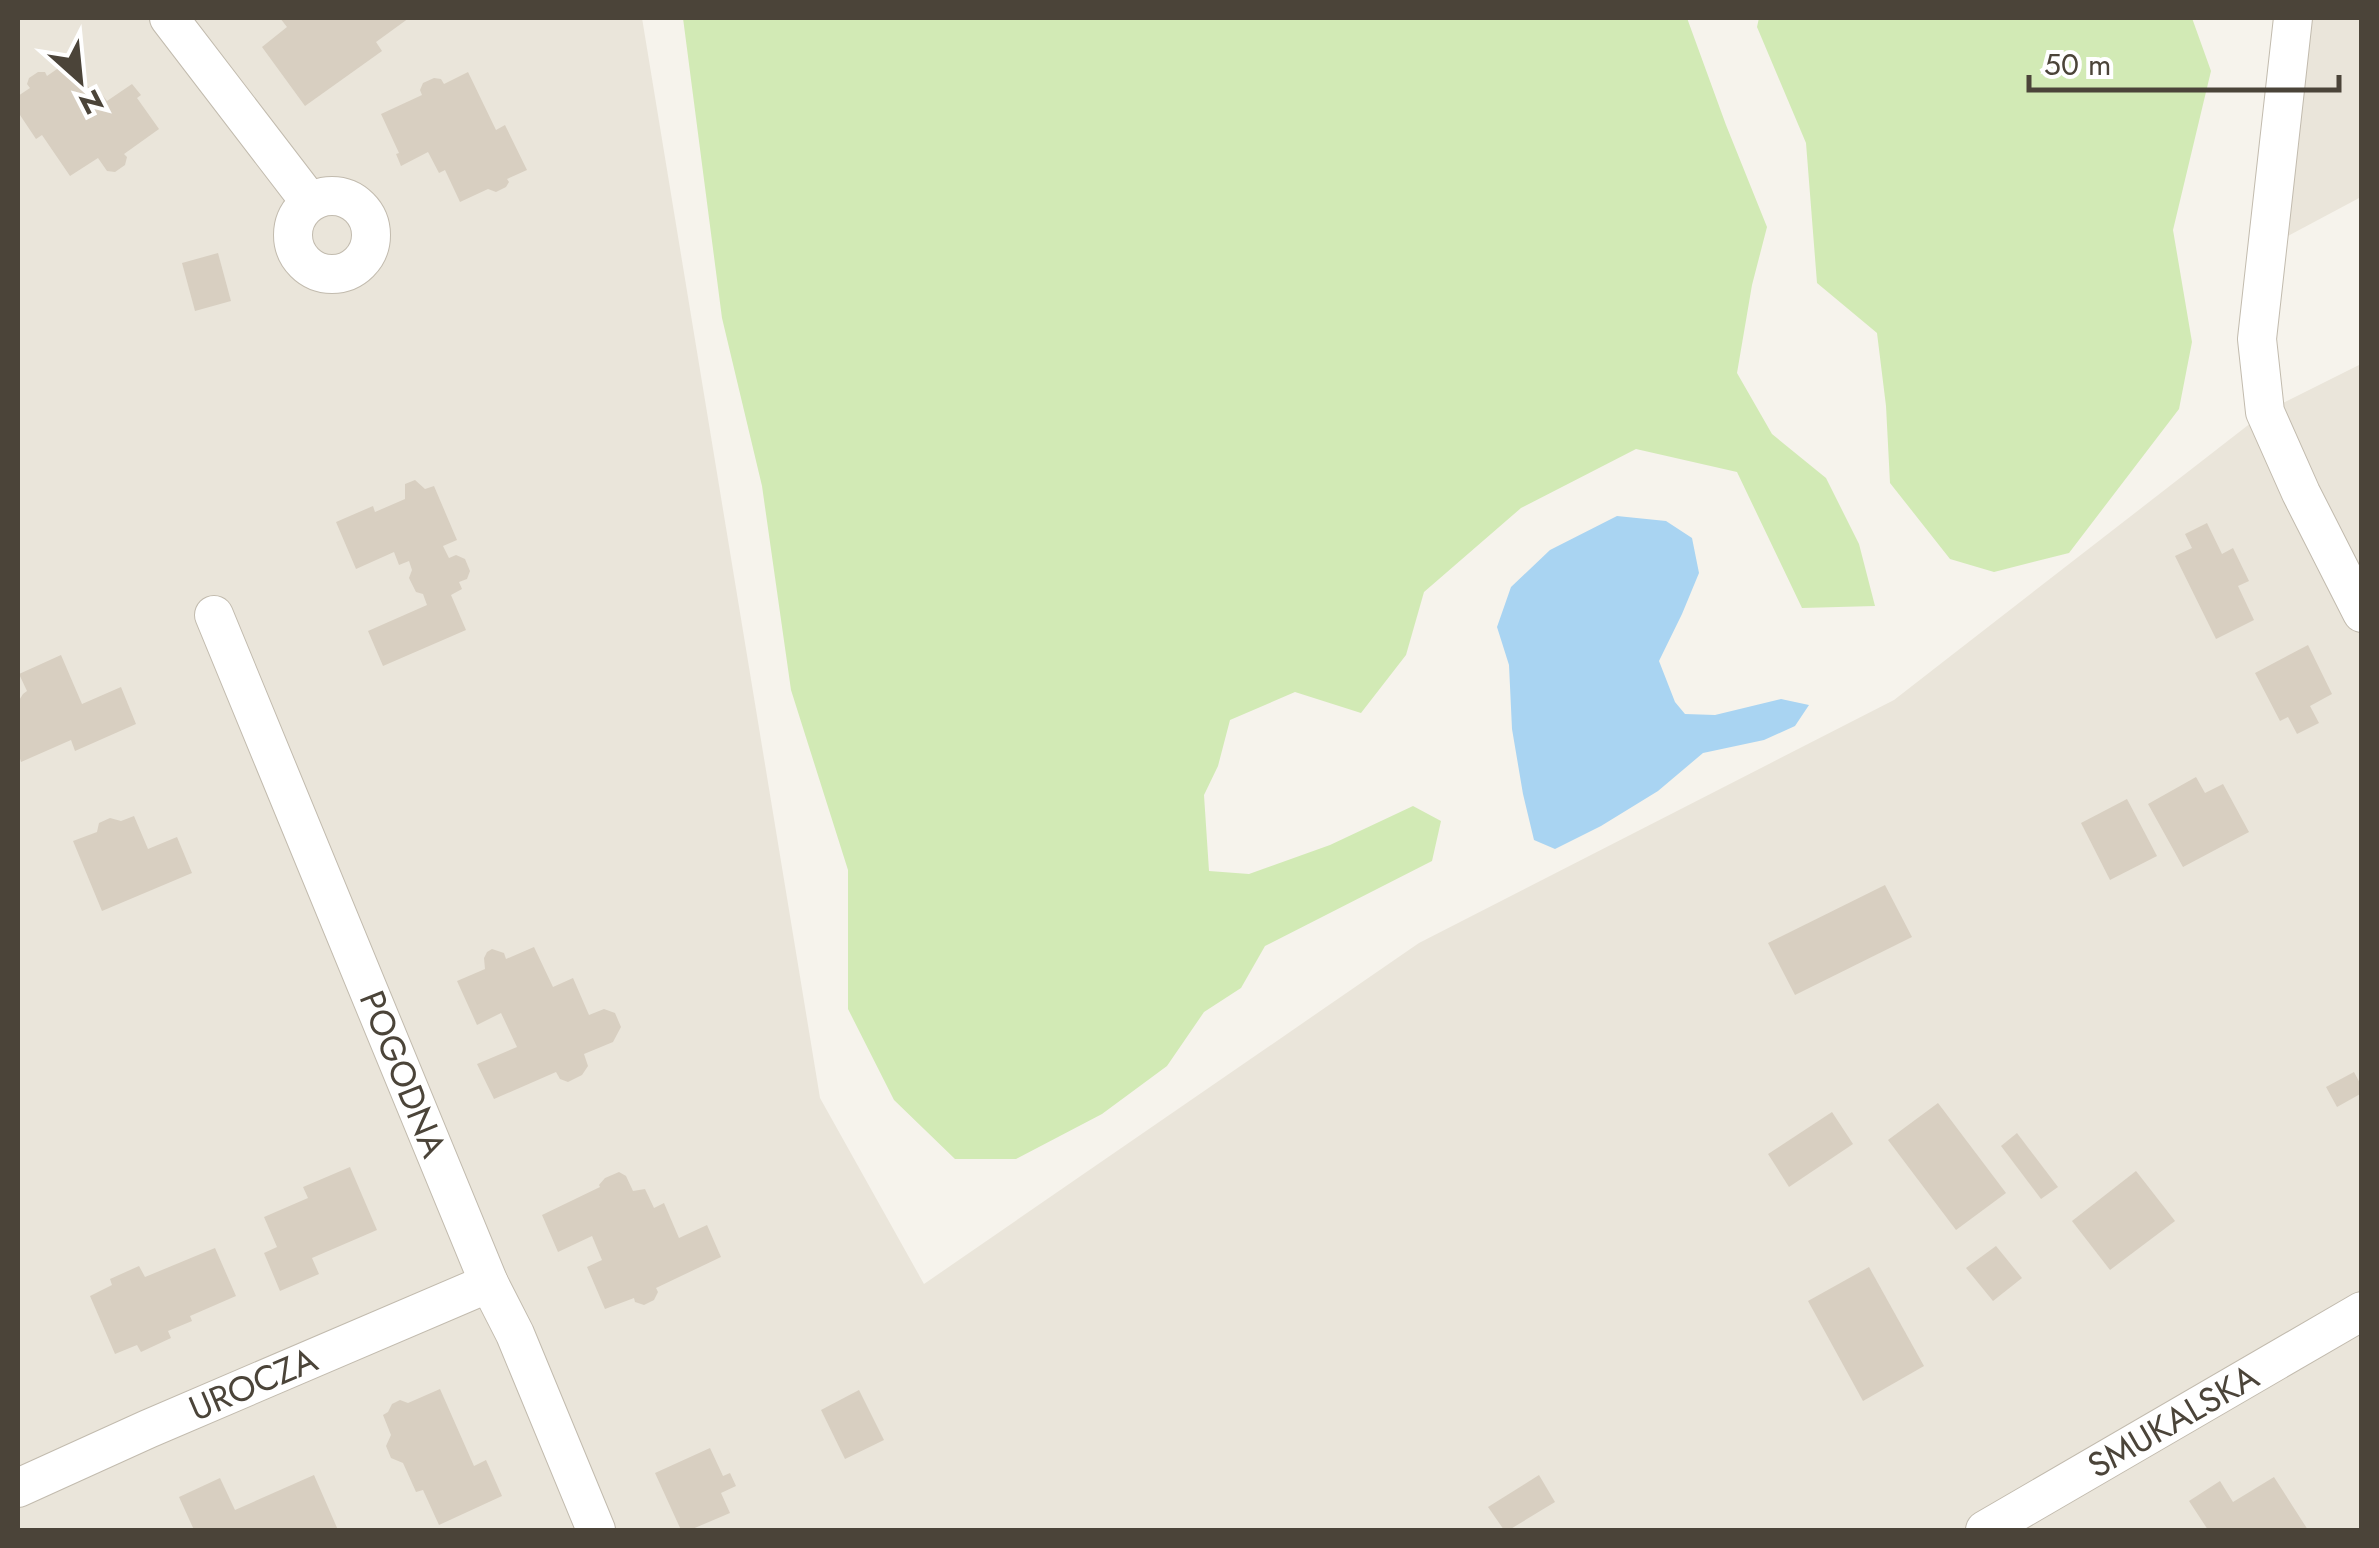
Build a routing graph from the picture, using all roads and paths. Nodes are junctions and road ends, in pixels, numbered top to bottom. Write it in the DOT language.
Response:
graph roads {
  1 [pos="169,18"];
  2 [pos="2293,18"];
  3 [pos="310,202"];
  4 [pos="2362,612"];
  5 [pos="214,615"];
  6 [pos="489,1283"];
  7 [pos="2362,1311"];
  8 [pos="18,1488"];
  9 [pos="596,1530"];
  10 [pos="1985,1530"];
  1 -- 3 [label="street"];
  2 -- 4 [label="street"];
  5 -- 6 [label="street, POGODNA"];
  6 -- 8 [label="street, UROCZA"];
  6 -- 9 [label="street, POGODNA"];
  7 -- 10 [label="street, SMUKALSKA"];
}
